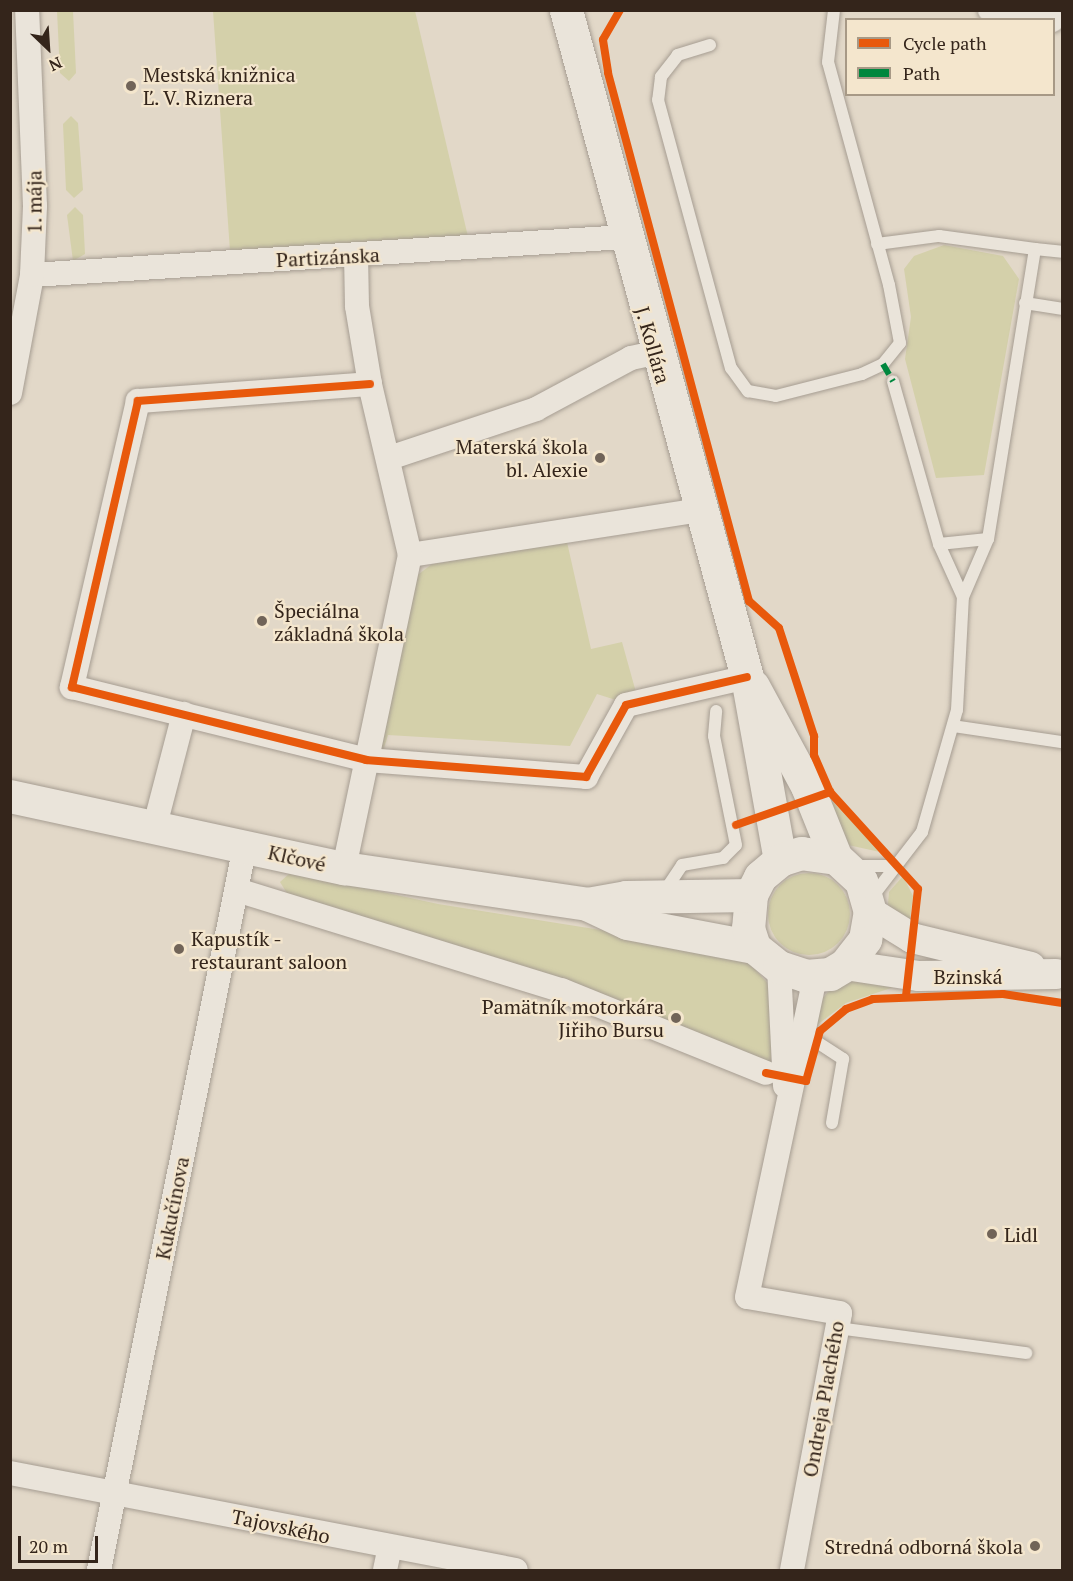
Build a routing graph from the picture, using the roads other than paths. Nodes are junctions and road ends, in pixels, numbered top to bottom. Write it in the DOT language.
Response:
graph roads {
  1 [pos="27,10"];
  2 [pos="566,10"];
  3 [pos="834,10"];
  4 [pos="990,10"];
  5 [pos="1040,18"];
  6 [pos="710,45"];
  7 [pos="22,105"];
  8 [pos="624,237"];
  9 [pos="877,244"];
  10 [pos="1035,249"];
  11 [pos="1062,252"];
  12 [pos="356,256"];
  13 [pos="32,275"];
  14 [pos="1024,303"];
  15 [pos="1062,309"];
  16 [pos="655,353"];
  17 [pos="14,360"];
  18 [pos="893,381"];
  19 [pos="370,384"];
  20 [pos="10,393"];
  21 [pos="389,458"];
  22 [pos="701,510"];
  23 [pos="988,539"];
  24 [pos="939,544"];
  25 [pos="410,555"];
  26 [pos="963,597"];
  27 [pos="747,677"];
  28 [pos="716,711"];
  29 [pos="184,714"];
  30 [pos="953,726"];
  31 [pos="1062,742"];
  32 [pos="366,760"];
  33 [pos="10,796"];
  34 [pos="154,829"];
  35 [pos="245,846"];
  36 [pos="780,860"];
  37 [pos="841,863"];
  38 [pos="891,866"];
  39 [pos="344,868"];
  40 [pos="237,890"];
  41 [pos="751,895"];
  42 [pos="660,898"];
  43 [pos="587,904"];
  44 [pos="869,907"];
  45 [pos="754,947"];
  46 [pos="845,965"];
  47 [pos="779,967"];
  48 [pos="1059,975"];
  49 [pos="815,976"];
  50 [pos="803,1033"];
  51 [pos="766,1073"];
  52 [pos="787,1091"];
  53 [pos="832,1123"];
  54 [pos="838,1328"];
  55 [pos="1026,1353"];
  56 [pos="10,1473"];
  57 [pos="115,1492"];
  58 [pos="388,1559"];
  59 [pos="99,1570"];
  60 [pos="516,1570"];
  61 [pos="792,1570"];
  1 -- 7 [label="street, 1. mája"];
  2 -- 8 [label="main road, J. Kollára"];
  3 -- 9 [label="lane"];
  4 -- 5 [label="street"];
  6 -- 9 [label="lane"];
  7 -- 13 [label="street, 1. mája"];
  8 -- 12 [label="street, Partizánska"];
  8 -- 16 [label="main road, J. Kollára"];
  9 -- 10 [label="lane"];
  10 -- 11 [label="lane"];
  10 -- 14 [label="lane"];
  12 -- 13 [label="street, Partizánska"];
  12 -- 19 [label="street"];
  13 -- 17 [label="street, 1. mája"];
  14 -- 15 [label="lane"];
  14 -- 23 [label="lane"];
  16 -- 21 [label="street"];
  16 -- 22 [label="main road, J. Kollára"];
  17 -- 20 [label="street, 1. mája"];
  18 -- 24 [label="lane"];
  19 -- 21 [label="street"];
  19 -- 29 [label="street"];
  21 -- 25 [label="street"];
  22 -- 25 [label="street"];
  22 -- 27 [label="main road, J. Kollára"];
  23 -- 24 [label="lane"];
  23 -- 26 [label="lane"];
  24 -- 26 [label="lane"];
  25 -- 32 [label="street"];
  26 -- 30 [label="lane"];
  27 -- 32 [label="street"];
  27 -- 36 [label="main road, J. Kollára"];
  27 -- 37 [label="main road, J. Kollára"];
  28 -- 42 [label="lane"];
  29 -- 32 [label="street"];
  29 -- 34 [label="street"];
  30 -- 31 [label="lane"];
  30 -- 38 [label="lane"];
  32 -- 39 [label="street"];
  33 -- 34 [label="main road, Klčové"];
  34 -- 35 [label="main road, Klčové"];
  35 -- 39 [label="main road, Klčové"];
  35 -- 40 [label="street, Kukučínova"];
  36 -- 37 [label="main road"];
  36 -- 41 [label="main road"];
  37 -- 38 [label="lane"];
  37 -- 44 [label="main road"];
  38 -- 44 [label="lane"];
  39 -- 43 [label="main road, Klčové"];
  40 -- 51 [label="street"];
  40 -- 57 [label="street, Kukučínova"];
  41 -- 42 [label="main road, Klčové"];
  41 -- 45 [label="main road"];
  42 -- 43 [label="main road, Klčové"];
  43 -- 45 [label="main road, Klčové"];
  44 -- 46 [label="main road"];
  44 -- 48 [label="street, Bzinská"];
  45 -- 47 [label="main road, Klčové"];
  46 -- 48 [label="street, Bzinská"];
  46 -- 49 [label="main road"];
  47 -- 49 [label="main road, Klčové"];
  47 -- 52 [label="street, Ondreja Plachého"];
  49 -- 50 [label="street, Ondreja Plachého"];
  50 -- 52 [label="street, Ondreja Plachého"];
  50 -- 53 [label="lane"];
  52 -- 54 [label="street, Ondreja Plachého"];
  54 -- 55 [label="lane"];
  54 -- 61 [label="street, Ondreja Plachého"];
  56 -- 57 [label="street, Tajovského"];
  57 -- 58 [label="street, Tajovského"];
  57 -- 59 [label="street, Kukučínova"];
  58 -- 60 [label="street, Tajovského"];
}
